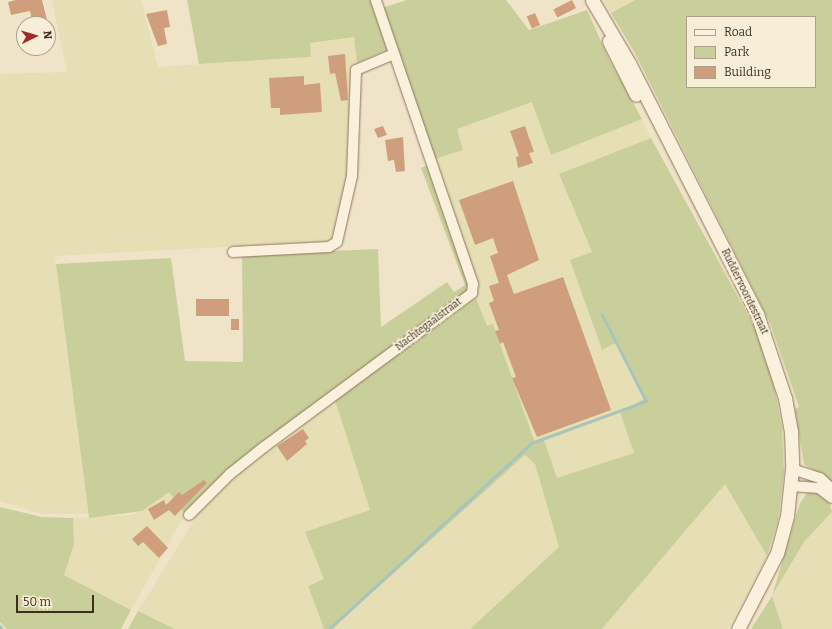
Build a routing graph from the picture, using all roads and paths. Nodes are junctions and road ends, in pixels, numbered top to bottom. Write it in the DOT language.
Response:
graph roads {
  1 [pos="376,0"];
  2 [pos="593,1"];
  3 [pos="394,54"];
  4 [pos="233,252"];
  5 [pos="792,469"];
  6 [pos="791,486"];
  7 [pos="832,489"];
  8 [pos="832,498"];
  9 [pos="190,515"];
  10 [pos="738,629"];
  1 -- 3 [label="street, Nachtegaalstraat"];
  2 -- 5 [label="street, Ruddervoordestraat"];
  3 -- 4 [label="street"];
  3 -- 9 [label="street, Nachtegaalstraat"];
  5 -- 6 [label="street, Ruddervoordestraat"];
  5 -- 7 [label="street"];
  6 -- 8 [label="street"];
  6 -- 10 [label="street, Ruddervoordestraat"];
}
